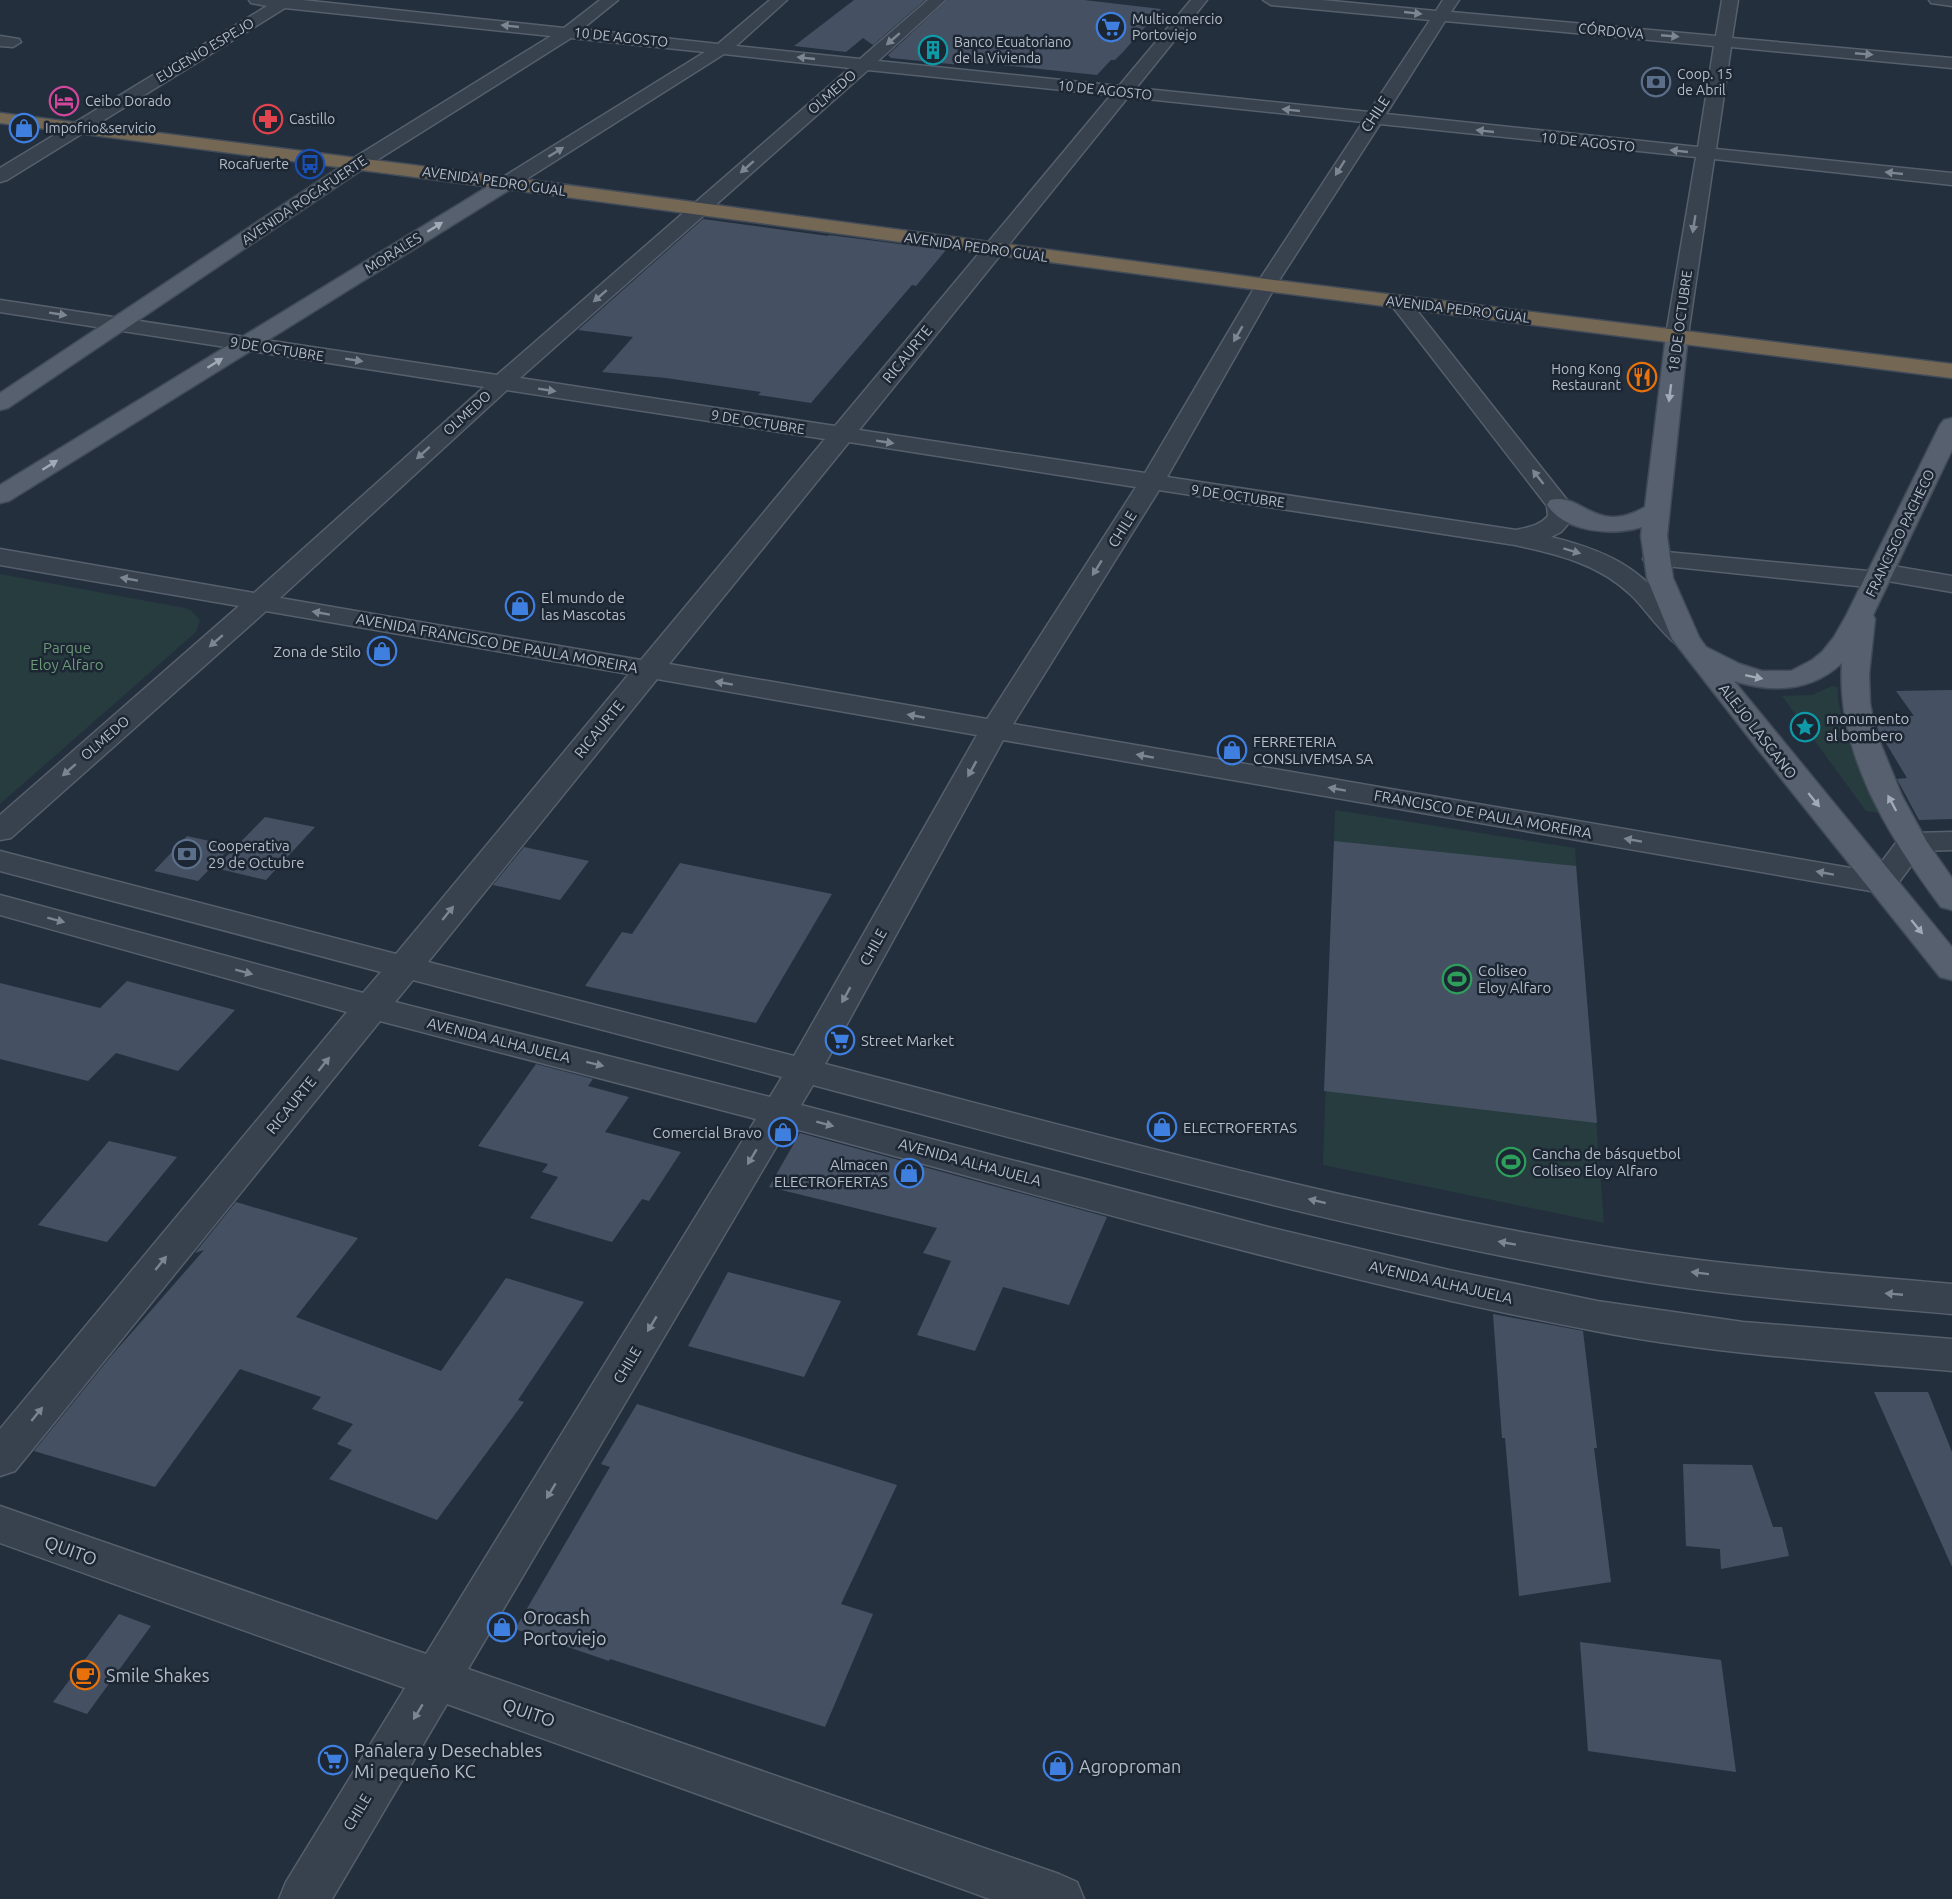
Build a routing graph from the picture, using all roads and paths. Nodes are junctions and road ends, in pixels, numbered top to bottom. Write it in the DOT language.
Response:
graph roads {
  1 [pos="257,0"];
  2 [pos="610,0"];
  3 [pos="779,0"];
  4 [pos="937,0"];
  5 [pos="1198,0"];
  6 [pos="1271,0"];
  7 [pos="1451,0"];
  8 [pos="1730,0"];
  9 [pos="1937,0"];
  10 [pos="286,1"];
  11 [pos="1952,1"];
  12 [pos="1440,16"];
  13 [pos="569,32"];
  14 [pos="1723,41"];
  15 [pos="723,48"];
  16 [pos="1952,63"];
  17 [pos="864,64"];
  18 [pos="1122,92"];
  19 [pos="0,118"];
  20 [pos="1372,119"];
  21 [pos="79,128"];
  22 [pos="1707,154"];
  23 [pos="359,163"];
  24 [pos="0,176"];
  25 [pos="1952,179"];
  26 [pos="507,183"];
  27 [pos="698,210"];
  28 [pos="993,249"];
  29 [pos="1266,285"];
  30 [pos="1400,302"];
  31 [pos="0,306"];
  32 [pos="118,324"];
  33 [pos="1677,335"];
  34 [pos="246,344"];
  35 [pos="1952,371"];
  36 [pos="501,383"];
  37 [pos="0,403"];
  38 [pos="1952,425"];
  39 [pos="840,435"];
  40 [pos="1151,483"];
  41 [pos="0,496"];
  42 [pos="1559,505"];
  43 [pos="1656,511"];
  44 [pos="1515,537"];
  45 [pos="0,557"];
  46 [pos="1656,559"];
  47 [pos="1878,576"];
  48 [pos="1632,580"];
  49 [pos="1952,584"];
  50 [pos="260,602"];
  51 [pos="1864,609"];
  52 [pos="1686,639"];
  53 [pos="648,670"];
  54 [pos="994,730"];
  55 [pos="0,831"];
  56 [pos="1952,841"];
  57 [pos="1913,842"];
  58 [pos="0,861"];
  59 [pos="1882,883"];
  60 [pos="1948,895"];
  61 [pos="0,905"];
  62 [pos="403,968"];
  63 [pos="1952,969"];
  64 [pos="371,1007"];
  65 [pos="804,1070"];
  66 [pos="779,1112"];
  67 [pos="1952,1299"];
  68 [pos="1952,1355"];
  69 [pos="0,1459"];
  70 [pos="0,1524"];
  71 [pos="437,1680"];
  72 [pos="304,1899"];
  73 [pos="1059,1899"];
  1 -- 10 [label="street, 10 DE AGOSTO"];
  2 -- 13 [label="street, AVENIDA ROCAFUERTE"];
  3 -- 15 [label="street, MORALES"];
  4 -- 17 [label="street, OLMEDO, one-way"];
  5 -- 18 [label="street, RICAURTE"];
  6 -- 12 [label="street, CÓRDOVA, one-way"];
  7 -- 12 [label="street, CHILE"];
  8 -- 14 [label="street, 18 DE OCTUBRE"];
  9 -- 11 [label="street"];
  13 -- 10 [label="street, 10 DE AGOSTO, one-way"];
  10 -- 21 [label="street, EUGENIO ESPEJO"];
  12 -- 14 [label="street, CÓRDOVA, one-way"];
  12 -- 20 [label="street, CHILE"];
  13 -- 15 [label="street, 10 DE AGOSTO"];
  13 -- 23 [label="street, AVENIDA ROCAFUERTE"];
  14 -- 16 [label="street, CÓRDOVA, one-way"];
  14 -- 22 [label="street, 18 DE OCTUBRE"];
  17 -- 15 [label="street, 10 DE AGOSTO, one-way"];
  26 -- 15 [label="street, MORALES, one-way"];
  17 -- 18 [label="street, 10 DE AGOSTO"];
  17 -- 27 [label="street, OLMEDO, one-way"];
  20 -- 18 [label="street, 10 DE AGOSTO, one-way"];
  18 -- 28 [label="street, RICAURTE"];
  19 -- 21 [label="highway, AVENIDA PEDRO GUAL"];
  22 -- 20 [label="street, 10 DE AGOSTO, one-way"];
  20 -- 29 [label="street, CHILE, one-way"];
  21 -- 23 [label="highway, AVENIDA PEDRO GUAL"];
  21 -- 24 [label="street, EUGENIO ESPEJO"];
  25 -- 22 [label="street, 10 DE AGOSTO, one-way"];
  22 -- 33 [label="street, 18 DE OCTUBRE, one-way"];
  23 -- 26 [label="highway, AVENIDA PEDRO GUAL"];
  23 -- 32 [label="main road, AVENIDA ROCAFUERTE"];
  26 -- 27 [label="highway, AVENIDA PEDRO GUAL"];
  34 -- 26 [label="main road, MORALES, one-way"];
  27 -- 28 [label="highway, AVENIDA PEDRO GUAL"];
  27 -- 36 [label="street, OLMEDO, one-way"];
  28 -- 29 [label="highway, AVENIDA PEDRO GUAL"];
  28 -- 39 [label="street, RICAURTE"];
  29 -- 30 [label="highway, AVENIDA PEDRO GUAL"];
  29 -- 40 [label="street, CHILE, one-way"];
  30 -- 33 [label="highway, AVENIDA PEDRO GUAL"];
  42 -- 30 [label="street, ALEJO LASCANO, one-way"];
  31 -- 32 [label="street, 9 DE OCTUBRE, one-way"];
  32 -- 34 [label="street, 9 DE OCTUBRE"];
  32 -- 37 [label="main road, AVENIDA ROCAFUERTE"];
  33 -- 35 [label="highway, AVENIDA PEDRO GUAL"];
  33 -- 43 [label="main road, 18 DE OCTUBRE, one-way"];
  34 -- 36 [label="street, 9 DE OCTUBRE, one-way"];
  41 -- 34 [label="main road, MORALES, one-way"];
  36 -- 39 [label="street, 9 DE OCTUBRE, one-way"];
  36 -- 50 [label="street, OLMEDO, one-way"];
  38 -- 47 [label="main road, FRANCISCO PACHECO"];
  39 -- 40 [label="street, 9 DE OCTUBRE, one-way"];
  39 -- 53 [label="street, RICAURTE"];
  40 -- 44 [label="street, 9 DE OCTUBRE"];
  40 -- 54 [label="street, CHILE, one-way"];
  42 -- 43 [label="main road"];
  42 -- 44 [label="street"];
  42 -- 48 [label="street, ALEJO LASCANO"];
  43 -- 46 [label="main road, 18 DE OCTUBRE"];
  44 -- 48 [label="street, ALEJO LASCANO, one-way"];
  50 -- 45 [label="street, AVENIDA FRANCISCO DE PAULA MOREIRA, one-way"];
  46 -- 47 [label="street"];
  46 -- 52 [label="main road, 18 DE OCTUBRE"];
  47 -- 49 [label="street"];
  47 -- 51 [label="main road, FRANCISCO PACHECO"];
  48 -- 52 [label="street, ALEJO LASCANO"];
  53 -- 50 [label="street, AVENIDA FRANCISCO DE PAULA MOREIRA, one-way"];
  50 -- 55 [label="street, OLMEDO, one-way"];
  52 -- 51 [label="main road, one-way"];
  57 -- 51 [label="main road, one-way"];
  52 -- 59 [label="main road, ALEJO LASCANO, one-way"];
  54 -- 53 [label="street, AVENIDA FRANCISCO DE PAULA MOREIRA, one-way"];
  62 -- 53 [label="street, RICAURTE, one-way"];
  59 -- 54 [label="street, FRANCISCO DE PAULA MOREIRA, one-way"];
  54 -- 65 [label="street, CHILE, one-way"];
  56 -- 57 [label="street"];
  57 -- 59 [label="street"];
  57 -- 60 [label="main road"];
  58 -- 62 [label="street"];
  59 -- 63 [label="main road, ALEJO LASCANO, one-way"];
  61 -- 64 [label="street, AVENIDA ALHAJUELA, one-way"];
  62 -- 64 [label="street, RICAURTE"];
  62 -- 65 [label="street"];
  64 -- 66 [label="street, AVENIDA ALHAJUELA, one-way"];
  69 -- 64 [label="street, RICAURTE, one-way"];
  65 -- 66 [label="street, CHILE"];
  67 -- 65 [label="street, one-way"];
  66 -- 68 [label="street, AVENIDA ALHAJUELA, one-way"];
  66 -- 71 [label="street, CHILE, one-way"];
  70 -- 71 [label="street, QUITO"];
  71 -- 72 [label="street, CHILE, one-way"];
  71 -- 73 [label="street, QUITO"];
}
